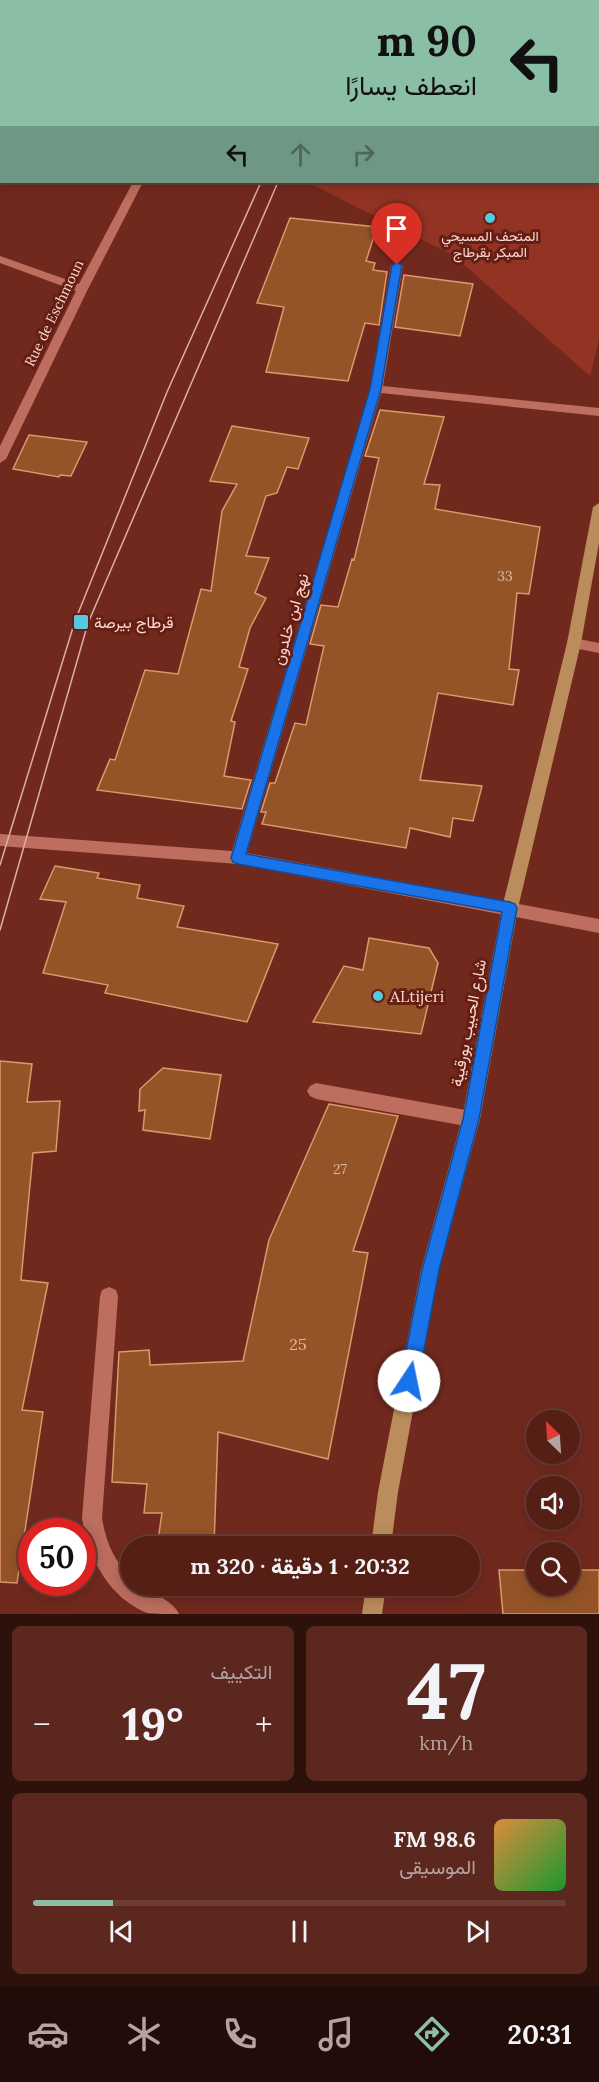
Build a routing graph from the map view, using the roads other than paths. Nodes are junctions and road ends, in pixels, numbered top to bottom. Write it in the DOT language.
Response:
graph roads {
  1 [pos="137,183"];
  2 [pos="0,259"];
  3 [pos="397,265"];
  4 [pos="82,289"];
  5 [pos="376,389"];
  6 [pos="599,412"];
  7 [pos="0,424"];
  8 [pos="14,428"];
  9 [pos="0,459"];
  10 [pos="599,507"];
  11 [pos="574,643"];
  12 [pos="599,648"];
  13 [pos="3,841"];
  14 [pos="238,858"];
  15 [pos="510,908"];
  16 [pos="599,926"];
  17 [pos="316,1091"];
  18 [pos="471,1119"];
  19 [pos="109,1296"];
  20 [pos="382,1536"];
  21 [pos="375,1596"];
  22 [pos="169,1614"];
  23 [pos="372,1614"];
  1 -- 4 [label="street, Rue de Eschmoun"];
  2 -- 4 [label="street"];
  3 -- 5 [label="street, نهج ابن خلدون"];
  4 -- 8 [label="street, Rue de Eschmoun"];
  5 -- 6 [label="street"];
  5 -- 14 [label="street, نهج ابن خلدون"];
  7 -- 8 [label="street"];
  8 -- 9 [label="street, Rue de Eschmoun"];
  10 -- 11 [label="main road, شارع الحبيب بورقيبة"];
  11 -- 12 [label="street"];
  11 -- 15 [label="main road, شارع الحبيب بورقيبة"];
  13 -- 14 [label="street"];
  14 -- 15 [label="street"];
  15 -- 16 [label="street"];
  15 -- 18 [label="main road, شارع الحبيب بورقيبة"];
  17 -- 18 [label="street"];
  18 -- 20 [label="main road, شارع الحبيب بورقيبة"];
  19 -- 22 [label="street"];
  21 -- 23 [label="main road"];
}
